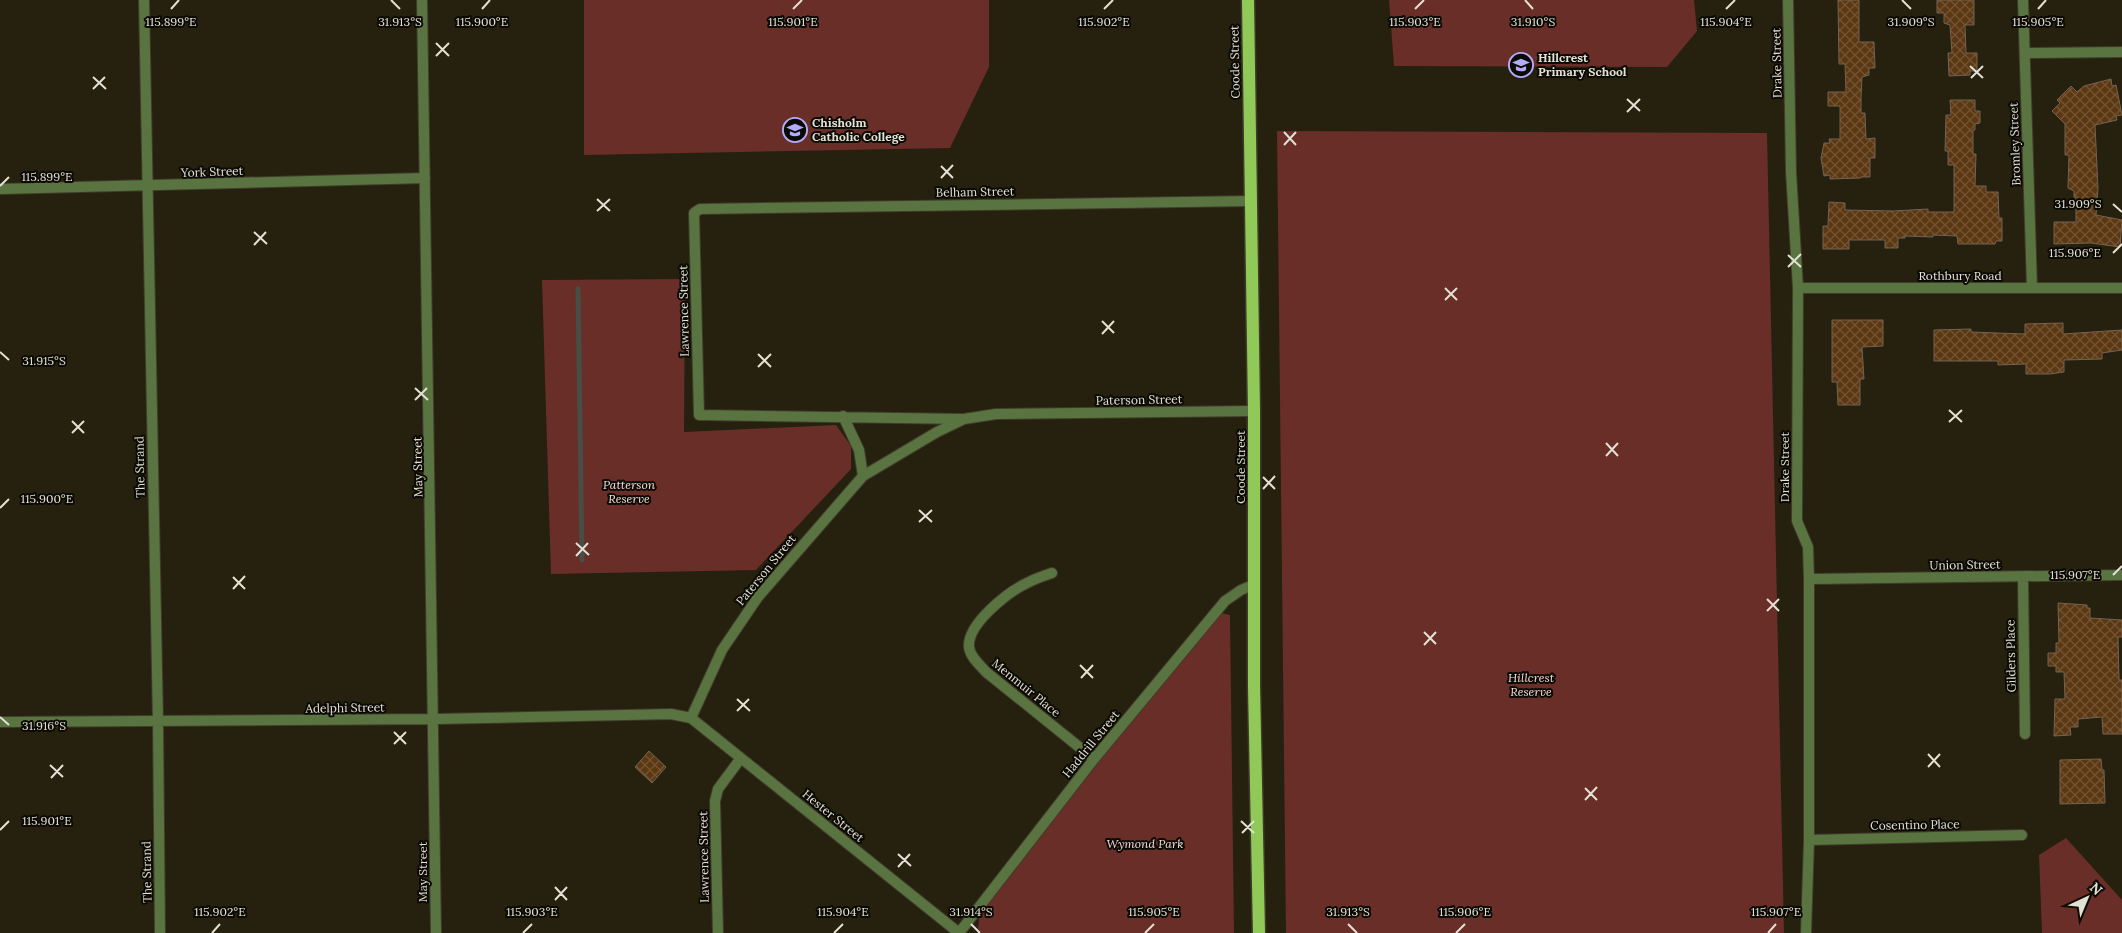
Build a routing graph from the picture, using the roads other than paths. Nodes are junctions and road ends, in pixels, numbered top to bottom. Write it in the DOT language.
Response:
graph roads {
  1 [pos="144,0"];
  2 [pos="422,0"];
  3 [pos="1248,0"];
  4 [pos="1788,0"];
  5 [pos="2023,0"];
  6 [pos="2122,52"];
  7 [pos="2025,53"];
  8 [pos="425,178"];
  9 [pos="148,187"];
  10 [pos="0,189"];
  11 [pos="1251,201"];
  12 [pos="700,209"];
  13 [pos="1798,288"];
  14 [pos="2032,288"];
  15 [pos="2122,288"];
  16 [pos="1254,411"];
  17 [pos="698,415"];
  18 [pos="843,416"];
  19 [pos="964,419"];
  20 [pos="863,476"];
  21 [pos="1052,573"];
  22 [pos="2122,575"];
  23 [pos="2023,577"];
  24 [pos="1809,579"];
  25 [pos="1255,584"];
  26 [pos="691,718"];
  27 [pos="435,719"];
  28 [pos="0,722"];
  29 [pos="158,722"];
  30 [pos="2025,734"];
  31 [pos="741,758"];
  32 [pos="1094,759"];
  33 [pos="2022,835"];
  34 [pos="1809,840"];
  35 [pos="160,933"];
  36 [pos="436,933"];
  37 [pos="718,933"];
  38 [pos="959,933"];
  39 [pos="1259,933"];
  40 [pos="1806,933"];
  1 -- 9 [label="street, The Strand"];
  2 -- 8 [label="street, May Street"];
  3 -- 11 [label="main road, Coode Street"];
  4 -- 13 [label="street, Drake Street"];
  5 -- 7 [label="street, Bromley Street"];
  6 -- 7 [label="street"];
  7 -- 14 [label="street, Bromley Street"];
  8 -- 9 [label="street, York Street"];
  8 -- 27 [label="street, May Street"];
  9 -- 10 [label="street, York Street"];
  9 -- 29 [label="street, The Strand"];
  11 -- 12 [label="street, Belham Street"];
  11 -- 16 [label="main road, Coode Street"];
  12 -- 17 [label="street, Lawrence Street"];
  13 -- 14 [label="street, Rothbury Road"];
  13 -- 24 [label="street, Drake Street"];
  14 -- 15 [label="street, Rothbury Road"];
  16 -- 19 [label="street, Paterson Street"];
  16 -- 25 [label="main road, Coode Street"];
  17 -- 18 [label="street, Paterson Street"];
  18 -- 19 [label="street, Paterson Street"];
  18 -- 20 [label="street"];
  19 -- 20 [label="street, Paterson Street"];
  20 -- 26 [label="street, Paterson Street"];
  21 -- 32 [label="street, Menmuir Place"];
  22 -- 23 [label="street, Union Street"];
  23 -- 24 [label="street, Union Street"];
  23 -- 30 [label="street, Gilders Place"];
  24 -- 34 [label="street, Drake Street"];
  25 -- 32 [label="street, Haddrill Street"];
  25 -- 39 [label="main road, Coode Street"];
  26 -- 27 [label="street, Adelphi Street"];
  26 -- 31 [label="street, Hester Street"];
  27 -- 29 [label="street, Adelphi Street"];
  27 -- 36 [label="street, May Street"];
  28 -- 29 [label="street, Adelphi Street"];
  29 -- 35 [label="street, The Strand"];
  31 -- 37 [label="street, Lawrence Street"];
  31 -- 38 [label="street, Hester Street"];
  32 -- 38 [label="street, Haddrill Street"];
  33 -- 34 [label="street, Cosentino Place"];
  34 -- 40 [label="street, Drake Street"];
}
